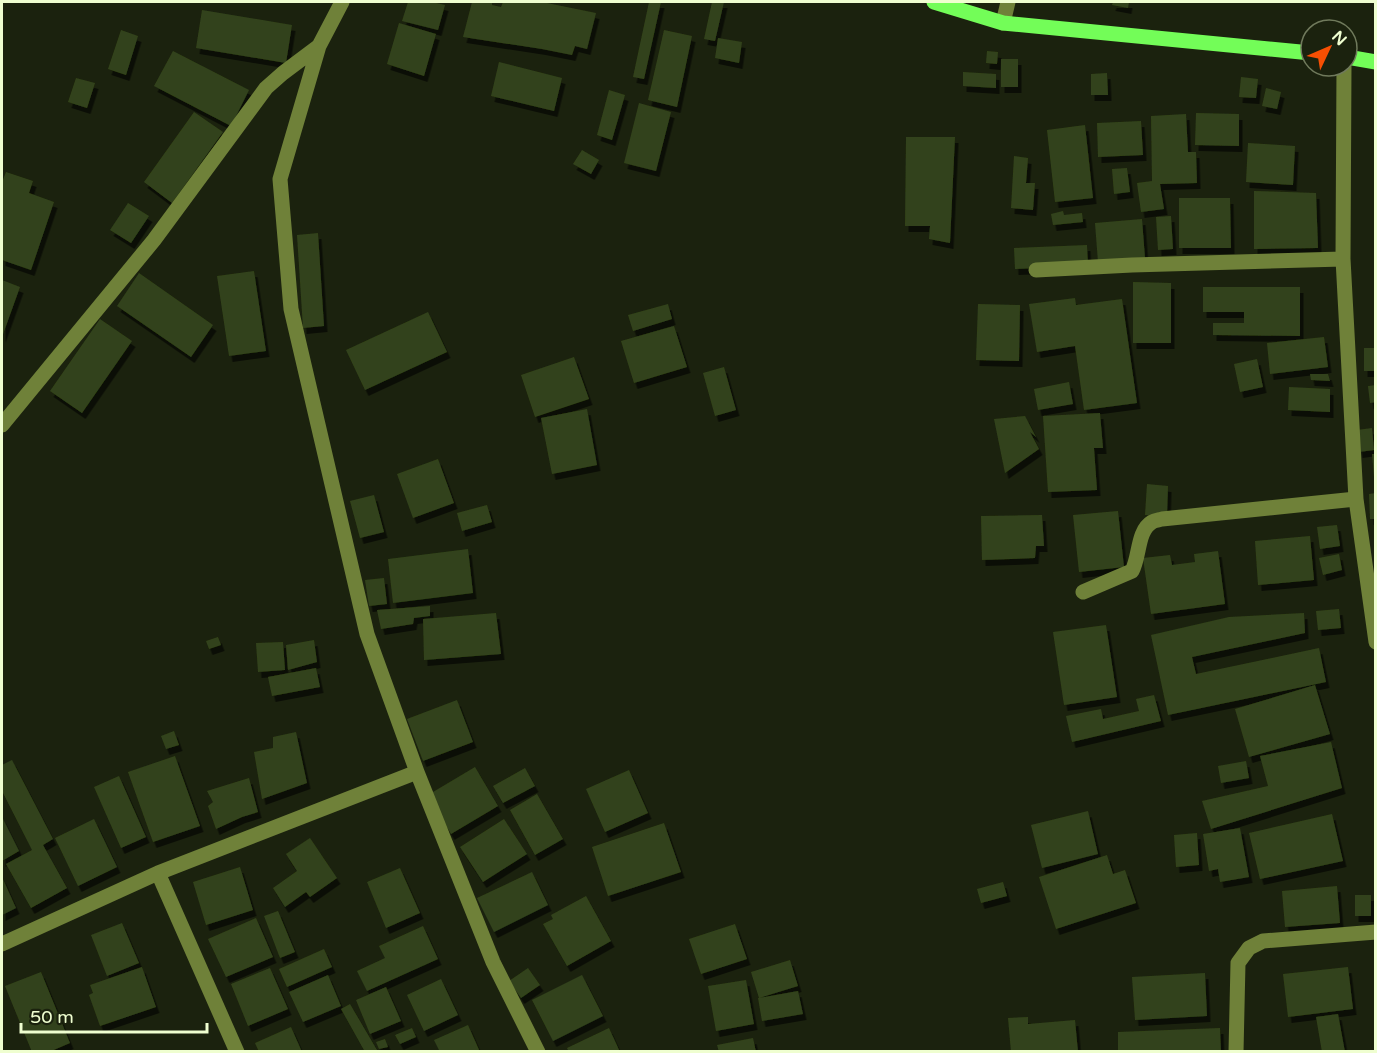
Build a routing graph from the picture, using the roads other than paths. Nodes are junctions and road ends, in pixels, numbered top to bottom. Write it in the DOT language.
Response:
graph roads {
  1 [pos="342,2"];
  2 [pos="934,2"];
  3 [pos="1008,2"];
  4 [pos="1003,22"];
  5 [pos="319,46"];
  6 [pos="1299,52"];
  7 [pos="1359,59"];
  8 [pos="1376,62"];
  9 [pos="1344,78"];
  10 [pos="1343,259"];
  11 [pos="1036,270"];
  12 [pos="2,425"];
  13 [pos="1356,498"];
  14 [pos="1083,592"];
  15 [pos="1376,642"];
  16 [pos="417,772"];
  17 [pos="158,873"];
  18 [pos="1376,932"];
  19 [pos="2,944"];
  20 [pos="237,1052"];
  21 [pos="538,1052"];
  22 [pos="1236,1052"];
  1 -- 5 [label="street"];
  2 -- 4 [label="main road"];
  3 -- 4 [label="street"];
  4 -- 6 [label="main road"];
  5 -- 12 [label="street"];
  5 -- 16 [label="street"];
  7 -- 8 [label="main road"];
  9 -- 10 [label="street"];
  10 -- 11 [label="street"];
  10 -- 13 [label="street"];
  13 -- 14 [label="street"];
  13 -- 15 [label="street"];
  16 -- 17 [label="street"];
  16 -- 21 [label="street"];
  17 -- 19 [label="street"];
  17 -- 20 [label="street"];
  18 -- 22 [label="street"];
}
